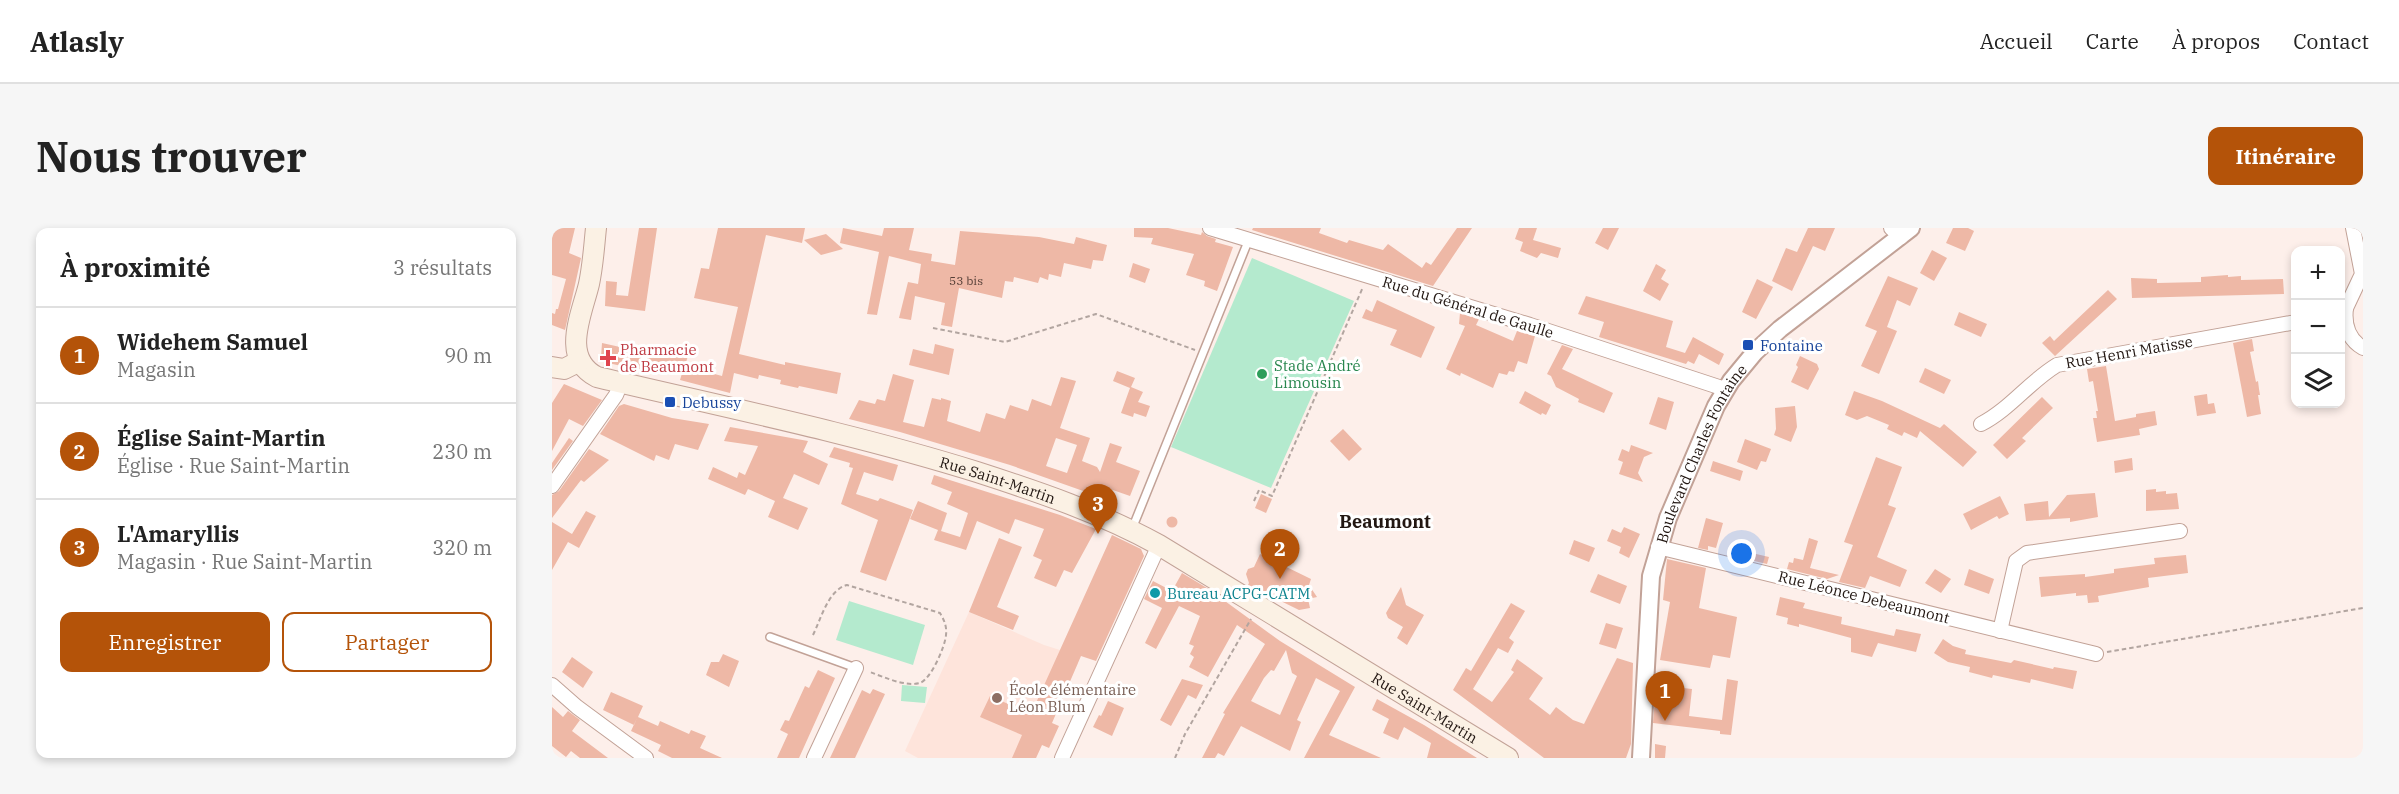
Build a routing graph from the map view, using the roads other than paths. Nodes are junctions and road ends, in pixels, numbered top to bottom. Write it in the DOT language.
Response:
graph roads {
  1 [pos="596,228"];
  2 [pos="1210,228"];
  3 [pos="2353,228"];
  4 [pos="1901,231"];
  5 [pos="1249,239"];
  6 [pos="2345,306"];
  7 [pos="2291,323"];
  8 [pos="2345,323"];
  9 [pos="2363,348"];
  10 [pos="580,361"];
  11 [pos="552,367"];
  12 [pos="621,383"];
  13 [pos="1725,389"];
  14 [pos="1981,424"];
  15 [pos="552,486"];
  16 [pos="1131,531"];
  17 [pos="2180,531"];
  18 [pos="1159,545"];
  19 [pos="1658,547"];
  20 [pos="2000,631"];
  21 [pos="770,637"];
  22 [pos="2096,654"];
  23 [pos="856,668"];
  24 [pos="552,685"];
  25 [pos="646,758"];
  26 [pos="814,758"];
  27 [pos="1062,758"];
  28 [pos="1508,758"];
  29 [pos="1641,758"];
  1 -- 10 [label="main road"];
  2 -- 5 [label="street, Rue du Général de Gaulle"];
  3 -- 6 [label="street"];
  4 -- 13 [label="street, Boulevard Charles Fontaine"];
  5 -- 13 [label="street, Rue du Général de Gaulle"];
  5 -- 16 [label="lane"];
  7 -- 14 [label="street, Rue Henri Matisse"];
  8 -- 9 [label="street"];
  10 -- 11 [label="main road"];
  10 -- 12 [label="main road, Rue Saint-Martin"];
  12 -- 15 [label="street"];
  12 -- 16 [label="main road, Rue Saint-Martin"];
  13 -- 19 [label="street, Boulevard Charles Fontaine"];
  16 -- 18 [label="main road, Rue Saint-Martin"];
  17 -- 20 [label="street"];
  18 -- 27 [label="street"];
  18 -- 28 [label="main road, Rue Saint-Martin"];
  19 -- 20 [label="street, Rue Léonce Debeaumont"];
  19 -- 29 [label="street, Boulevard Charles Fontaine"];
  20 -- 22 [label="street, Rue Léonce Debeaumont"];
  21 -- 23 [label="lane"];
  23 -- 26 [label="street"];
  24 -- 25 [label="street"];
}
